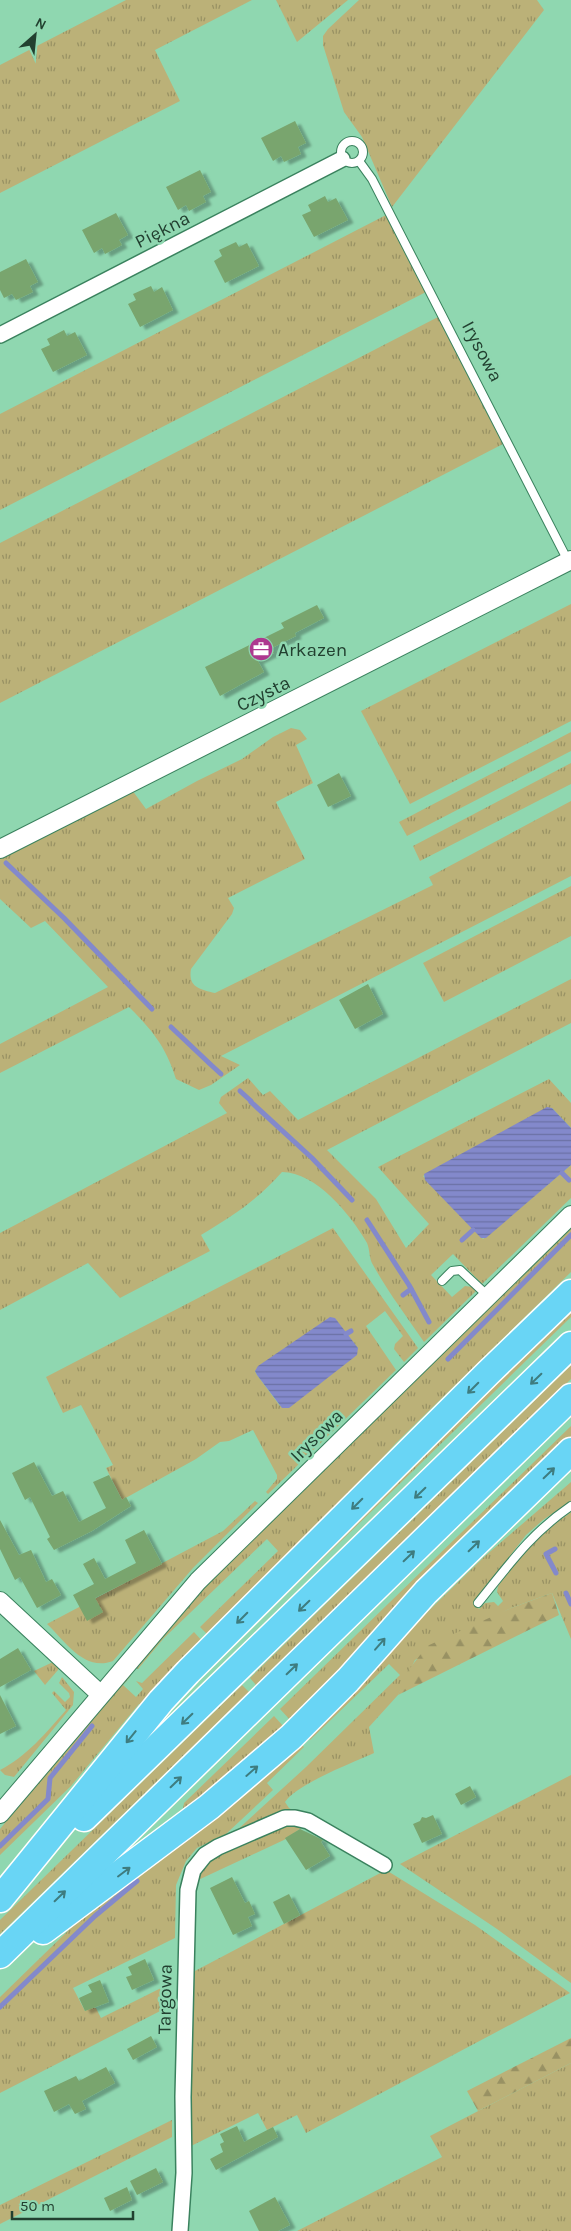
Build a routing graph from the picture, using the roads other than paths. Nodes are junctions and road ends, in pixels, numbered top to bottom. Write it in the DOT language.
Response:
graph roads {
  1 [pos="342,159"];
  2 [pos="359,161"];
  3 [pos="0,335"];
  4 [pos="569,560"];
  5 [pos="0,849"];
  6 [pos="571,1216"];
  7 [pos="442,1281"];
  8 [pos="571,1293"];
  9 [pos="488,1296"];
  10 [pos="571,1345"];
  11 [pos="571,1398"];
  12 [pos="571,1451"];
  13 [pos="571,1506"];
  14 [pos="0,1601"];
  15 [pos="478,1604"];
  16 [pos="100,1694"];
  17 [pos="0,1814"];
  18 [pos="384,1865"];
  19 [pos="0,1899"];
  20 [pos="0,1955"];
  21 [pos="0,1963"];
  22 [pos="180,2231"];
  1 -- 2 [label="lane"];
  1 -- 2 [label="lane"];
  1 -- 3 [label="street, Piękna"];
  2 -- 4 [label="lane, Irysowa"];
  4 -- 5 [label="street, Czysta"];
  6 -- 9 [label="street, Irysowa"];
  7 -- 9 [label="lane"];
  8 -- 19 [label="highway, one-way"];
  9 -- 16 [label="street, Irysowa"];
  10 -- 19 [label="highway, one-way"];
  20 -- 11 [label="highway, one-way"];
  21 -- 12 [label="highway, one-way"];
  13 -- 15 [label="lane"];
  14 -- 16 [label="street"];
  16 -- 17 [label="street, Irysowa"];
  18 -- 22 [label="street, Targowa"];
}
